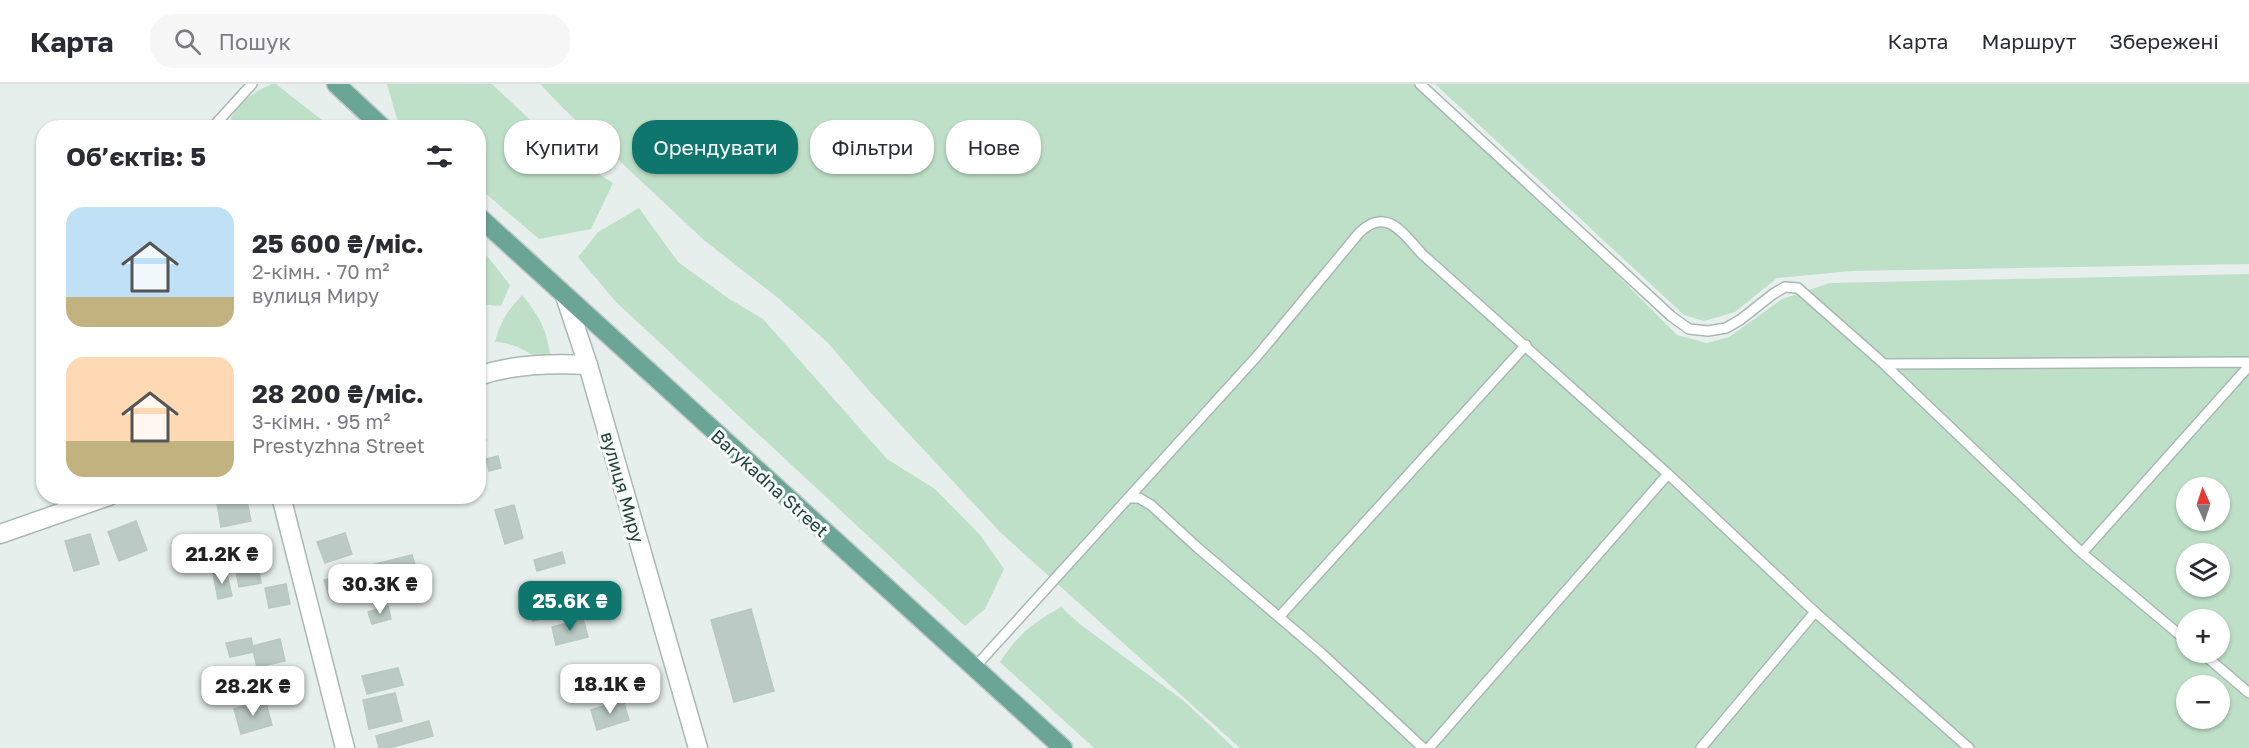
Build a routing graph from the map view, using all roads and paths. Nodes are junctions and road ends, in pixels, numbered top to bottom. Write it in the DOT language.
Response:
graph roads {
  1 [pos="252,84"];
  2 [pos="336,84"];
  3 [pos="1420,84"];
  4 [pos="219,120"];
  5 [pos="374,120"];
  6 [pos="486,223"];
  7 [pos="565,296"];
  8 [pos="1526,345"];
  9 [pos="1884,364"];
  10 [pos="2249,364"];
  11 [pos="588,365"];
  12 [pos="486,374"];
  13 [pos="1668,474"];
  14 [pos="1128,498"];
  15 [pos="86,504"];
  16 [pos="283,504"];
  17 [pos="0,534"];
  18 [pos="2082,553"];
  19 [pos="1815,612"];
  20 [pos="1279,617"];
  21 [pos="2176,632"];
  22 [pos="2214,663"];
  23 [pos="975,667"];
  24 [pos="2249,693"];
  25 [pos="1967,747"];
  26 [pos="345,748"];
  27 [pos="698,748"];
  28 [pos="1063,748"];
  29 [pos="1424,748"];
  30 [pos="1430,748"];
  31 [pos="1701,748"];
  1 -- 4 [label="lane"];
  2 -- 5 [label="main road"];
  3 -- 9 [label="lane"];
  6 -- 7 [label="main road, Barykadna Street"];
  7 -- 11 [label="street, вулиця Миру"];
  7 -- 23 [label="main road, Barykadna Street"];
  8 -- 13 [label="lane"];
  8 -- 14 [label="lane"];
  8 -- 20 [label="lane"];
  9 -- 10 [label="lane"];
  9 -- 18 [label="lane"];
  10 -- 18 [label="lane"];
  11 -- 12 [label="street"];
  11 -- 27 [label="street, вулиця Миру"];
  13 -- 19 [label="lane"];
  13 -- 30 [label="lane"];
  14 -- 20 [label="lane"];
  14 -- 23 [label="lane"];
  15 -- 17 [label="street"];
  16 -- 26 [label="street"];
  18 -- 21 [label="lane"];
  19 -- 25 [label="lane"];
  19 -- 31 [label="lane"];
  20 -- 29 [label="lane"];
  22 -- 24 [label="lane"];
  23 -- 28 [label="main road, Barykadna Street"];
}
